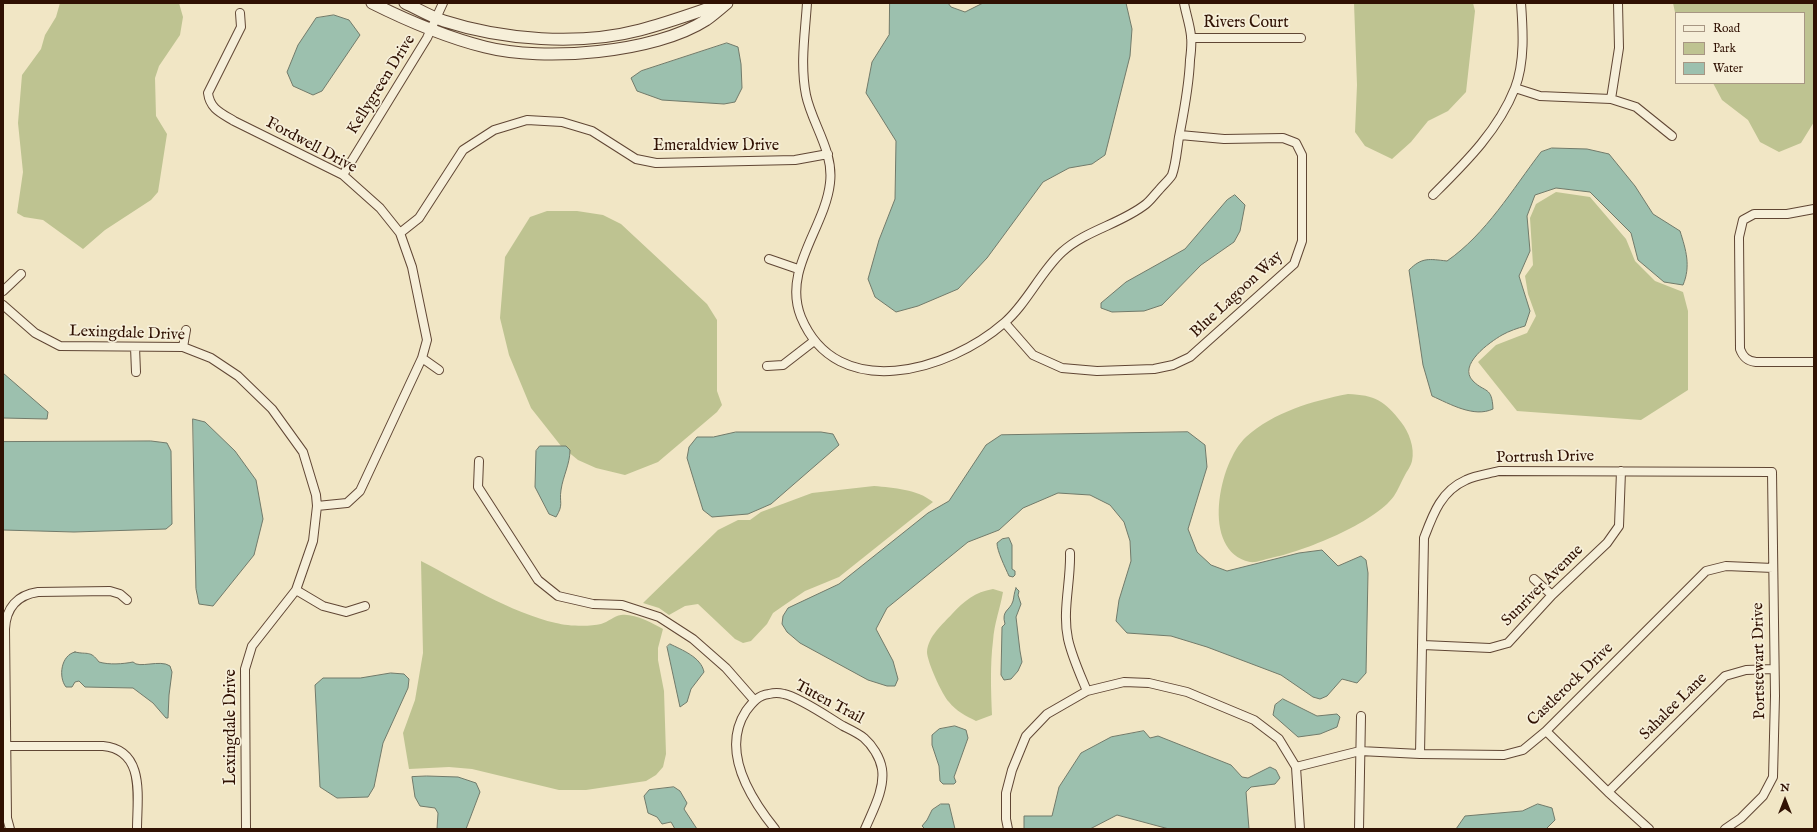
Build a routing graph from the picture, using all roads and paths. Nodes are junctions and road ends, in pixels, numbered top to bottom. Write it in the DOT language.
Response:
graph roads {
  1 [pos="372,3"];
  2 [pos="405,3"];
  3 [pos="443,3"];
  4 [pos="723,3"];
  5 [pos="727,3"];
  6 [pos="807,3"];
  7 [pos="1184,3"];
  8 [pos="1521,3"];
  9 [pos="1618,3"];
  10 [pos="240,13"];
  11 [pos="437,18"];
  12 [pos="431,30"];
  13 [pos="1191,38"];
  14 [pos="1301,38"];
  15 [pos="1515,88"];
  16 [pos="1611,99"];
  17 [pos="1180,135"];
  18 [pos="1672,136"];
  19 [pos="828,154"];
  20 [pos="343,175"];
  21 [pos="1433,195"];
  22 [pos="1814,209"];
  23 [pos="400,233"];
  24 [pos="769,259"];
  25 [pos="798,269"];
  26 [pos="21,274"];
  27 [pos="3,291"];
  28 [pos="3,305"];
  29 [pos="1005,323"];
  30 [pos="186,330"];
  31 [pos="814,341"];
  32 [pos="135,347"];
  33 [pos="183,347"];
  34 [pos="422,358"];
  35 [pos="1814,362"];
  36 [pos="767,366"];
  37 [pos="439,370"];
  38 [pos="136,372"];
  39 [pos="479,461"];
  40 [pos="1621,471"];
  41 [pos="1772,472"];
  42 [pos="317,506"];
  43 [pos="1070,553"];
  44 [pos="1773,568"];
  45 [pos="1534,578"];
  46 [pos="296,590"];
  47 [pos="1552,595"];
  48 [pos="127,600"];
  49 [pos="365,606"];
  50 [pos="1423,645"];
  51 [pos="1774,670"];
  52 [pos="1087,691"];
  53 [pos="754,700"];
  54 [pos="1361,716"];
  55 [pos="1546,731"];
  56 [pos="6,746"];
  57 [pos="1360,751"];
  58 [pos="1420,754"];
  59 [pos="1296,767"];
  60 [pos="1608,792"];
  61 [pos="10,829"];
  62 [pos="137,829"];
  63 [pos="246,829"];
  64 [pos="775,829"];
  65 [pos="865,829"];
  66 [pos="1008,829"];
  67 [pos="1300,829"];
  68 [pos="1359,829"];
  69 [pos="1649,829"];
  70 [pos="1725,829"];
  1 -- 12 [label="street"];
  2 -- 11 [label="street"];
  3 -- 11 [label="street, Kellygreen Drive"];
  4 -- 11 [label="street"];
  5 -- 12 [label="street"];
  6 -- 19 [label="street"];
  7 -- 13 [label="street"];
  8 -- 15 [label="street"];
  9 -- 16 [label="street"];
  10 -- 20 [label="street, Fordwell Drive"];
  11 -- 12 [label="street, Kellygreen Drive"];
  12 -- 20 [label="street, Kellygreen Drive"];
  13 -- 14 [label="street, Rivers Court"];
  13 -- 17 [label="street"];
  15 -- 16 [label="street"];
  15 -- 21 [label="street"];
  16 -- 18 [label="street"];
  17 -- 29 [label="street"];
  17 -- 29 [label="street, Blue Lagoon Way"];
  19 -- 23 [label="street, Emeraldview Drive"];
  19 -- 25 [label="street"];
  20 -- 23 [label="street, Fordwell Drive"];
  22 -- 35 [label="street"];
  23 -- 34 [label="street, Fordwell Drive"];
  24 -- 25 [label="street"];
  25 -- 31 [label="street"];
  26 -- 27 [label="street"];
  28 -- 32 [label="street, Lexingdale Drive"];
  29 -- 31 [label="street"];
  30 -- 33 [label="street"];
  31 -- 36 [label="street"];
  32 -- 33 [label="street, Lexingdale Drive"];
  32 -- 38 [label="street"];
  33 -- 42 [label="street, Lexingdale Drive"];
  34 -- 37 [label="street"];
  34 -- 42 [label="street, Fordwell Drive"];
  39 -- 53 [label="street"];
  40 -- 41 [label="street, Portrush Drive"];
  40 -- 47 [label="street, Sunriver Avenue"];
  40 -- 50 [label="street, Portrush Drive"];
  41 -- 44 [label="street, Portstewart Drive"];
  42 -- 46 [label="street, Lexingdale Drive"];
  43 -- 52 [label="street"];
  44 -- 51 [label="street, Portstewart Drive"];
  44 -- 55 [label="street, Castlerock Drive"];
  45 -- 47 [label="street"];
  46 -- 49 [label="street"];
  46 -- 63 [label="street, Lexingdale Drive"];
  47 -- 50 [label="street, Sunriver Avenue"];
  48 -- 56 [label="street"];
  50 -- 58 [label="street, Portrush Drive"];
  51 -- 60 [label="street, Sahalee Lane"];
  51 -- 70 [label="street, Portstewart Drive"];
  52 -- 59 [label="street"];
  52 -- 66 [label="street"];
  53 -- 64 [label="street"];
  53 -- 65 [label="street, Tuten Trail"];
  54 -- 57 [label="street"];
  55 -- 58 [label="street, Castlerock Drive"];
  55 -- 60 [label="street"];
  56 -- 61 [label="street"];
  56 -- 62 [label="street"];
  57 -- 58 [label="street, Castlerock Drive"];
  57 -- 59 [label="street, Castlerock Drive"];
  57 -- 68 [label="street"];
  59 -- 67 [label="street"];
  60 -- 69 [label="street"];
}
